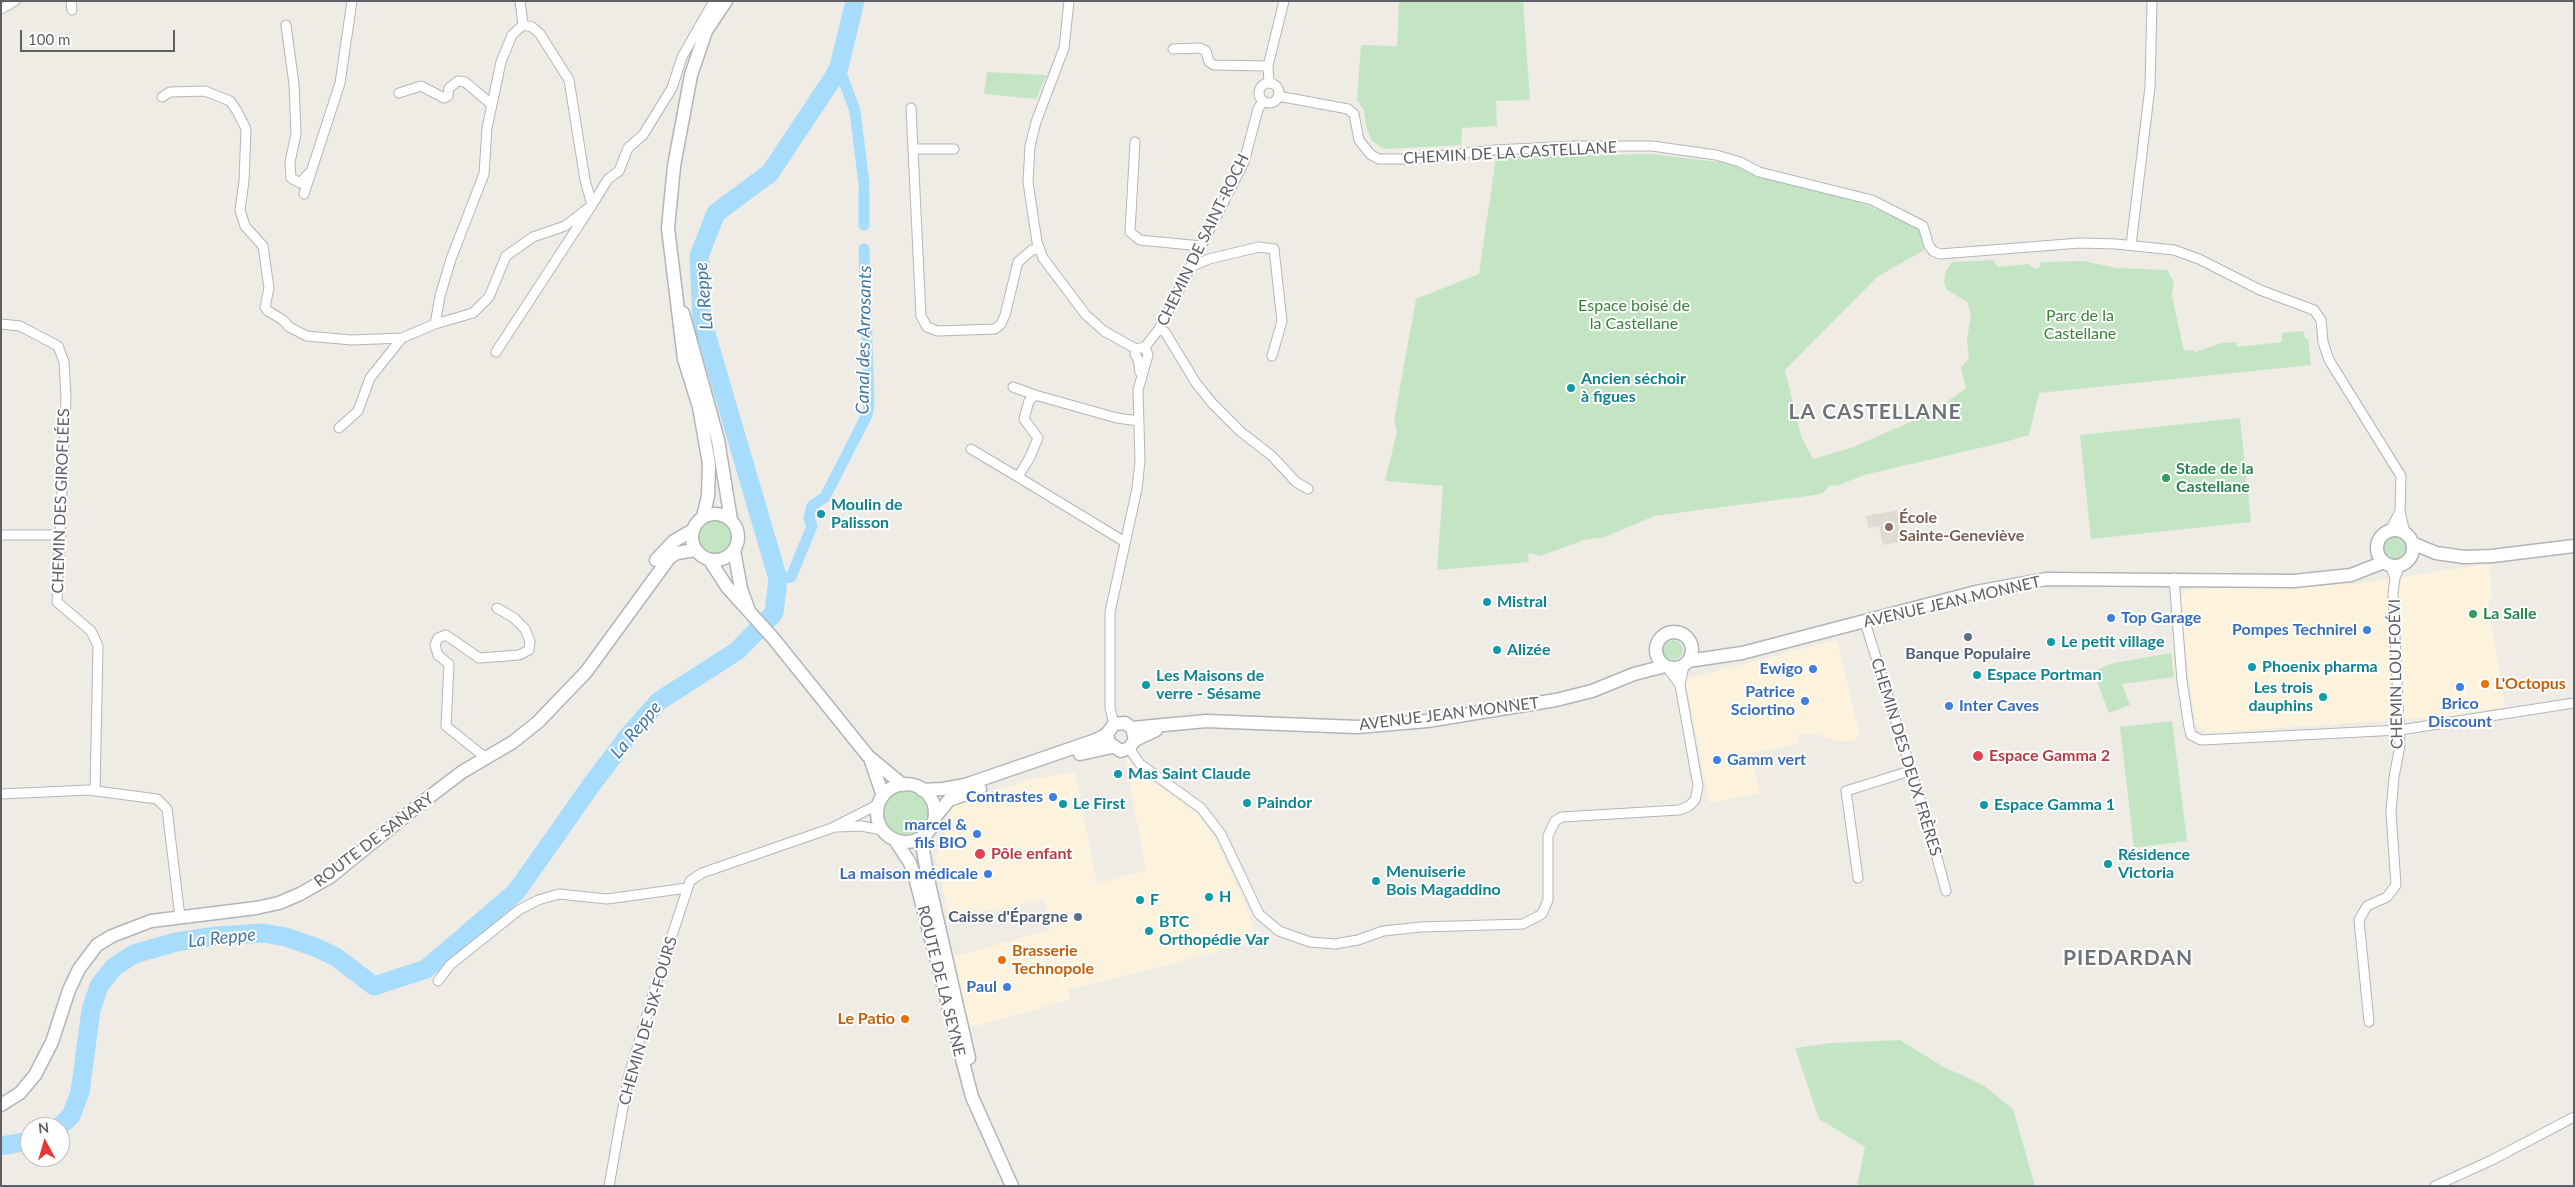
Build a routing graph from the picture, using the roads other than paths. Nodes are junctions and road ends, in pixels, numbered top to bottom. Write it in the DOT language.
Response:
graph roads {
  1 [pos="15,1"];
  2 [pos="352,1"];
  3 [pos="520,1"];
  4 [pos="714,1"];
  5 [pos="726,1"];
  6 [pos="736,1"];
  7 [pos="1069,1"];
  8 [pos="1284,1"];
  9 [pos="2152,1"];
  10 [pos="1,9"];
  11 [pos="286,25"];
  12 [pos="523,25"];
  13 [pos="1173,48"];
  14 [pos="696,57"];
  15 [pos="1268,66"];
  16 [pos="1269,83"];
  17 [pos="399,93"];
  18 [pos="1278,96"];
  19 [pos="162,97"];
  20 [pos="1263,101"];
  21 [pos="492,104"];
  22 [pos="912,108"];
  23 [pos="1135,142"];
  24 [pos="913,149"];
  25 [pos="954,149"];
  26 [pos="310,172"];
  27 [pos="304,194"];
  28 [pos="592,205"];
  29 [pos="2131,245"];
  30 [pos="1200,246"];
  31 [pos="1038,248"];
  32 [pos="1190,267"];
  33 [pos="671,268"];
  34 [pos="1,324"];
  35 [pos="435,324"];
  36 [pos="1159,329"];
  37 [pos="402,338"];
  38 [pos="496,352"];
  39 [pos="1141,353"];
  40 [pos="1272,356"];
  41 [pos="1013,387"];
  42 [pos="1035,395"];
  43 [pos="1139,421"];
  44 [pos="339,428"];
  45 [pos="971,449"];
  46 [pos="1018,477"];
  47 [pos="1308,489"];
  48 [pos="2400,510"];
  49 [pos="703,517"];
  50 [pos="731,520"];
  51 [pos="692,530"];
  52 [pos="2390,531"];
  53 [pos="1,535"];
  54 [pos="61,535"];
  55 [pos="2408,538"];
  56 [pos="1125,542"];
  57 [pos="2574,546"];
  58 [pos="695,550"];
  59 [pos="734,550"];
  60 [pos="2377,550"];
  61 [pos="2436,553"];
  62 [pos="709,560"];
  63 [pos="2396,563"];
  64 [pos="2360,571"];
  65 [pos="2174,578"];
  66 [pos="497,608"];
  67 [pos="750,612"];
  68 [pos="1865,622"];
  69 [pos="609,637"];
  70 [pos="1691,645"];
  71 [pos="1656,647"];
  72 [pos="1726,656"];
  73 [pos="1686,663"];
  74 [pos="1666,666"];
  75 [pos="1634,674"];
  76 [pos="1680,685"];
  77 [pos="2574,702"];
  78 [pos="1111,729"];
  79 [pos="2400,730"];
  80 [pos="1132,739"];
  81 [pos="1112,747"];
  82 [pos="868,756"];
  83 [pos="486,758"];
  84 [pos="1910,771"];
  85 [pos="903,785"];
  86 [pos="922,790"];
  87 [pos="95,791"];
  88 [pos="1,794"];
  89 [pos="881,800"];
  90 [pos="935,816"];
  91 [pos="832,828"];
  92 [pos="882,830"];
  93 [pos="924,836"];
  94 [pos="895,840"];
  95 [pos="1858,878"];
  96 [pos="688,884"];
  97 [pos="1946,891"];
  98 [pos="180,917"];
  99 [pos="438,981"];
  100 [pos="2369,1022"];
  101 [pos="1,1105"];
  102 [pos="2574,1117"];
  103 [pos="985,1123"];
  104 [pos="608,1186"];
  105 [pos="1012,1186"];
  106 [pos="2435,1186"];
  1 -- 10 [label="street"];
  2 -- 26 [label="street"];
  3 -- 12 [label="street"];
  4 -- 28 [label="street"];
  5 -- 14 [label="main road"];
  6 -- 14 [label="main road"];
  7 -- 31 [label="street"];
  8 -- 15 [label="street"];
  9 -- 29 [label="street"];
  11 -- 26 [label="street"];
  12 -- 21 [label="street"];
  12 -- 28 [label="street"];
  13 -- 15 [label="street"];
  14 -- 33 [label="main road"];
  15 -- 16 [label="street"];
  16 -- 18 [label="street"];
  16 -- 20 [label="street"];
  17 -- 21 [label="street"];
  18 -- 20 [label="street"];
  18 -- 29 [label="street, CHEMIN DE LA CASTELLANE"];
  19 -- 37 [label="street"];
  20 -- 30 [label="street, CHEMIN DE SAINT-ROCH"];
  21 -- 35 [label="street"];
  22 -- 24 [label="street"];
  23 -- 30 [label="street"];
  24 -- 25 [label="street"];
  24 -- 31 [label="street"];
  26 -- 27 [label="street"];
  28 -- 35 [label="street"];
  28 -- 38 [label="street"];
  29 -- 48 [label="street, CHEMIN DE LA CASTELLANE"];
  30 -- 32 [label="street, CHEMIN DE SAINT-ROCH"];
  31 -- 39 [label="street"];
  32 -- 36 [label="street, CHEMIN DE SAINT-ROCH"];
  32 -- 40 [label="street"];
  33 -- 49 [label="main road"];
  33 -- 50 [label="main road"];
  34 -- 54 [label="street, CHEMIN DES GIROFLÉES"];
  35 -- 37 [label="street"];
  36 -- 39 [label="street, CHEMIN DE SAINT-ROCH"];
  36 -- 47 [label="street"];
  37 -- 44 [label="street"];
  39 -- 43 [label="street, CHEMIN DE SAINT-ROCH"];
  41 -- 42 [label="street"];
  42 -- 43 [label="street"];
  42 -- 46 [label="street"];
  43 -- 56 [label="street, CHEMIN DE SAINT-ROCH"];
  45 -- 46 [label="street"];
  46 -- 56 [label="street"];
  48 -- 52 [label="street, CHEMIN DE LA CASTELLANE"];
  48 -- 55 [label="street, CHEMIN DE LA CASTELLANE"];
  49 -- 50 [label="main road"];
  49 -- 51 [label="main road"];
  50 -- 59 [label="main road"];
  51 -- 58 [label="main road"];
  51 -- 69 [label="main road, ROUTE DE SANARY"];
  52 -- 55 [label="main road"];
  52 -- 60 [label="main road"];
  53 -- 54 [label="street"];
  54 -- 87 [label="street, CHEMIN DES GIROFLÉES"];
  55 -- 61 [label="main road, AVENUE JEAN MONNET"];
  55 -- 63 [label="main road"];
  56 -- 78 [label="street, CHEMIN DE SAINT-ROCH"];
  57 -- 61 [label="main road, AVENUE JEAN MONNET"];
  58 -- 62 [label="main road"];
  58 -- 69 [label="main road, ROUTE DE SANARY"];
  59 -- 62 [label="main road"];
  59 -- 67 [label="main road"];
  60 -- 63 [label="main road"];
  60 -- 64 [label="main road"];
  61 -- 63 [label="main road, AVENUE JEAN MONNET"];
  62 -- 67 [label="main road"];
  63 -- 64 [label="main road, AVENUE JEAN MONNET"];
  63 -- 79 [label="street, CHEMIN LOU FOÉVI"];
  64 -- 65 [label="main road, AVENUE JEAN MONNET"];
  65 -- 68 [label="main road, AVENUE JEAN MONNET"];
  65 -- 79 [label="street"];
  66 -- 83 [label="street"];
  67 -- 82 [label="main road"];
  68 -- 72 [label="main road, AVENUE JEAN MONNET"];
  68 -- 84 [label="street, CHEMIN DES DEUX FRÈRES"];
  69 -- 83 [label="main road, ROUTE DE SANARY"];
  70 -- 71 [label="main road"];
  70 -- 72 [label="main road"];
  70 -- 73 [label="main road"];
  71 -- 74 [label="main road"];
  71 -- 75 [label="main road, AVENUE JEAN MONNET"];
  72 -- 73 [label="main road, AVENUE JEAN MONNET"];
  73 -- 74 [label="main road"];
  73 -- 76 [label="street"];
  74 -- 75 [label="main road, AVENUE JEAN MONNET"];
  74 -- 76 [label="street"];
  75 -- 80 [label="main road, AVENUE JEAN MONNET"];
  76 -- 80 [label="street"];
  77 -- 79 [label="street"];
  78 -- 80 [label="main road, AVENUE JEAN MONNET"];
  78 -- 81 [label="main road"];
  78 -- 86 [label="main road"];
  79 -- 100 [label="street, CHEMIN LOU FOÉVI"];
  80 -- 81 [label="main road, AVENUE JEAN MONNET"];
  81 -- 90 [label="main road, AVENUE JEAN MONNET"];
  82 -- 85 [label="main road"];
  82 -- 89 [label="main road"];
  83 -- 98 [label="main road, ROUTE DE SANARY"];
  84 -- 95 [label="street"];
  84 -- 97 [label="street, CHEMIN DES DEUX FRÈRES"];
  85 -- 86 [label="main road"];
  85 -- 89 [label="main road"];
  86 -- 90 [label="main road"];
  87 -- 88 [label="street"];
  87 -- 98 [label="street"];
  89 -- 91 [label="street"];
  89 -- 92 [label="main road"];
  90 -- 93 [label="main road"];
  91 -- 92 [label="street"];
  91 -- 96 [label="street"];
  92 -- 94 [label="main road"];
  93 -- 94 [label="main road"];
  93 -- 103 [label="main road, ROUTE DE LA SEYNE"];
  94 -- 103 [label="main road, ROUTE DE LA SEYNE"];
  96 -- 99 [label="street"];
  96 -- 104 [label="street, CHEMIN DE SIX-FOURS"];
  98 -- 101 [label="main road, ROUTE DE SANARY"];
  102 -- 106 [label="street"];
  103 -- 105 [label="main road, ROUTE DE LA SEYNE"];
}
